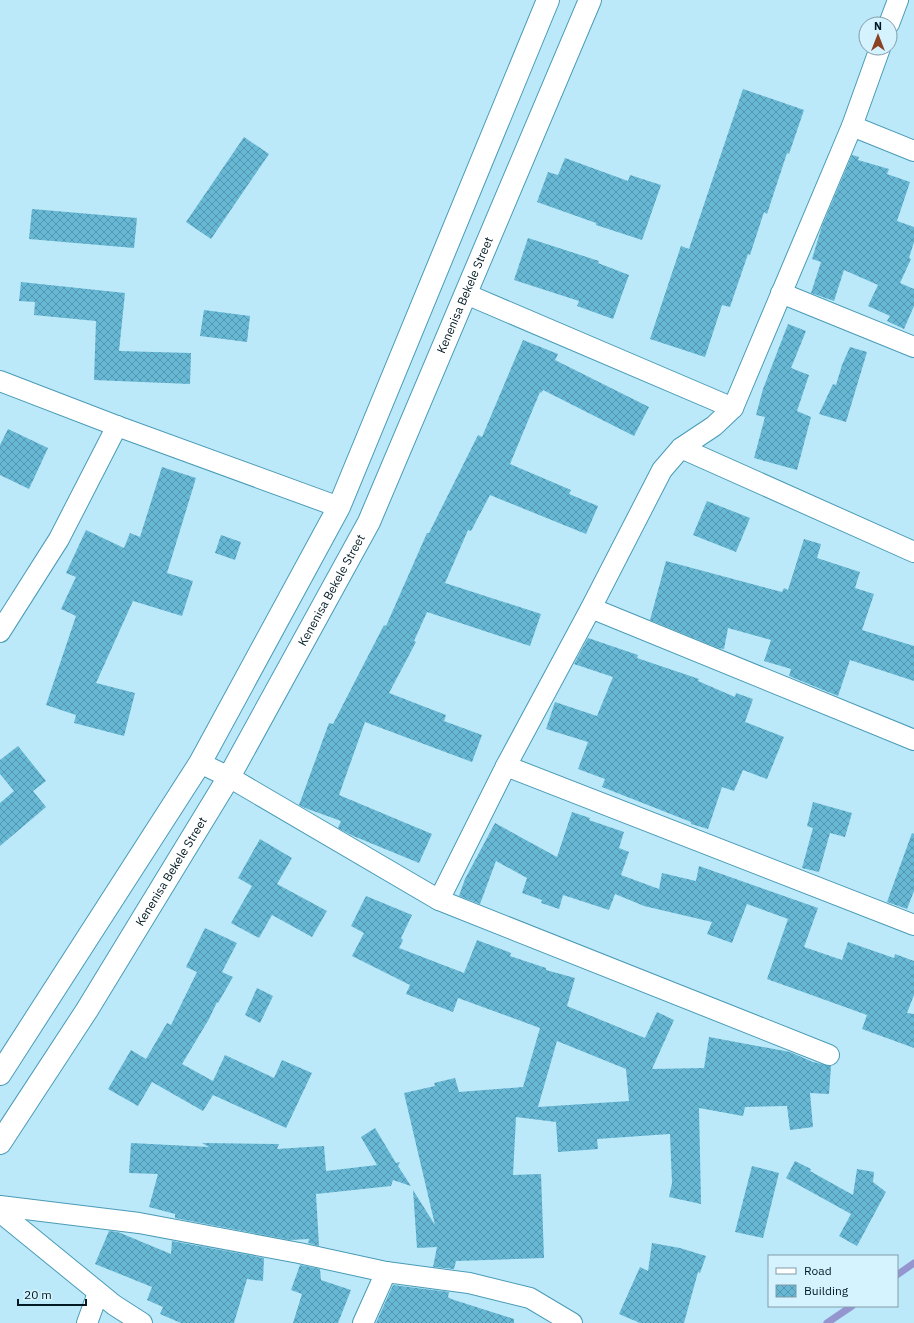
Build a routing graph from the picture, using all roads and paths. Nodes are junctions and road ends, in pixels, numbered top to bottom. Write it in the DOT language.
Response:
graph roads {
  1 [pos="548,0"];
  2 [pos="590,0"];
  3 [pos="898,0"];
  4 [pos="892,16"];
  5 [pos="877,56"];
  6 [pos="852,126"];
  7 [pos="914,151"];
  8 [pos="780,293"];
  9 [pos="466,294"];
  10 [pos="914,347"];
  11 [pos="0,381"];
  12 [pos="733,408"];
  13 [pos="117,426"];
  14 [pos="682,448"];
  15 [pos="339,507"];
  16 [pos="914,552"];
  17 [pos="591,608"];
  18 [pos="0,632"];
  19 [pos="914,740"];
  20 [pos="200,763"];
  21 [pos="506,766"];
  22 [pos="229,777"];
  23 [pos="440,900"];
  24 [pos="914,925"];
  25 [pos="829,1055"];
  26 [pos="0,1074"];
  27 [pos="0,1143"];
  28 [pos="0,1206"];
  29 [pos="0,1212"];
  30 [pos="386,1272"];
  31 [pos="98,1293"];
  32 [pos="87,1323"];
  33 [pos="142,1323"];
  34 [pos="363,1323"];
  35 [pos="572,1323"];
  1 -- 15 [label="main road"];
  2 -- 9 [label="main road, Kenenisa Bekele Street"];
  3 -- 4 [label="street"];
  5 -- 6 [label="street"];
  6 -- 7 [label="street"];
  6 -- 8 [label="street"];
  8 -- 10 [label="street"];
  8 -- 12 [label="street"];
  9 -- 12 [label="street"];
  9 -- 22 [label="main road, Kenenisa Bekele Street"];
  11 -- 13 [label="street"];
  12 -- 14 [label="street"];
  13 -- 15 [label="street"];
  13 -- 18 [label="street"];
  14 -- 16 [label="street"];
  14 -- 17 [label="street"];
  15 -- 20 [label="main road"];
  17 -- 19 [label="street"];
  17 -- 21 [label="street"];
  20 -- 22 [label="street"];
  20 -- 26 [label="main road"];
  21 -- 23 [label="street"];
  21 -- 24 [label="street"];
  22 -- 23 [label="street"];
  22 -- 27 [label="main road, Kenenisa Bekele Street"];
  23 -- 25 [label="street"];
  28 -- 30 [label="street"];
  29 -- 31 [label="street"];
  30 -- 34 [label="street"];
  30 -- 35 [label="street"];
  31 -- 32 [label="street"];
  31 -- 33 [label="street"];
}
